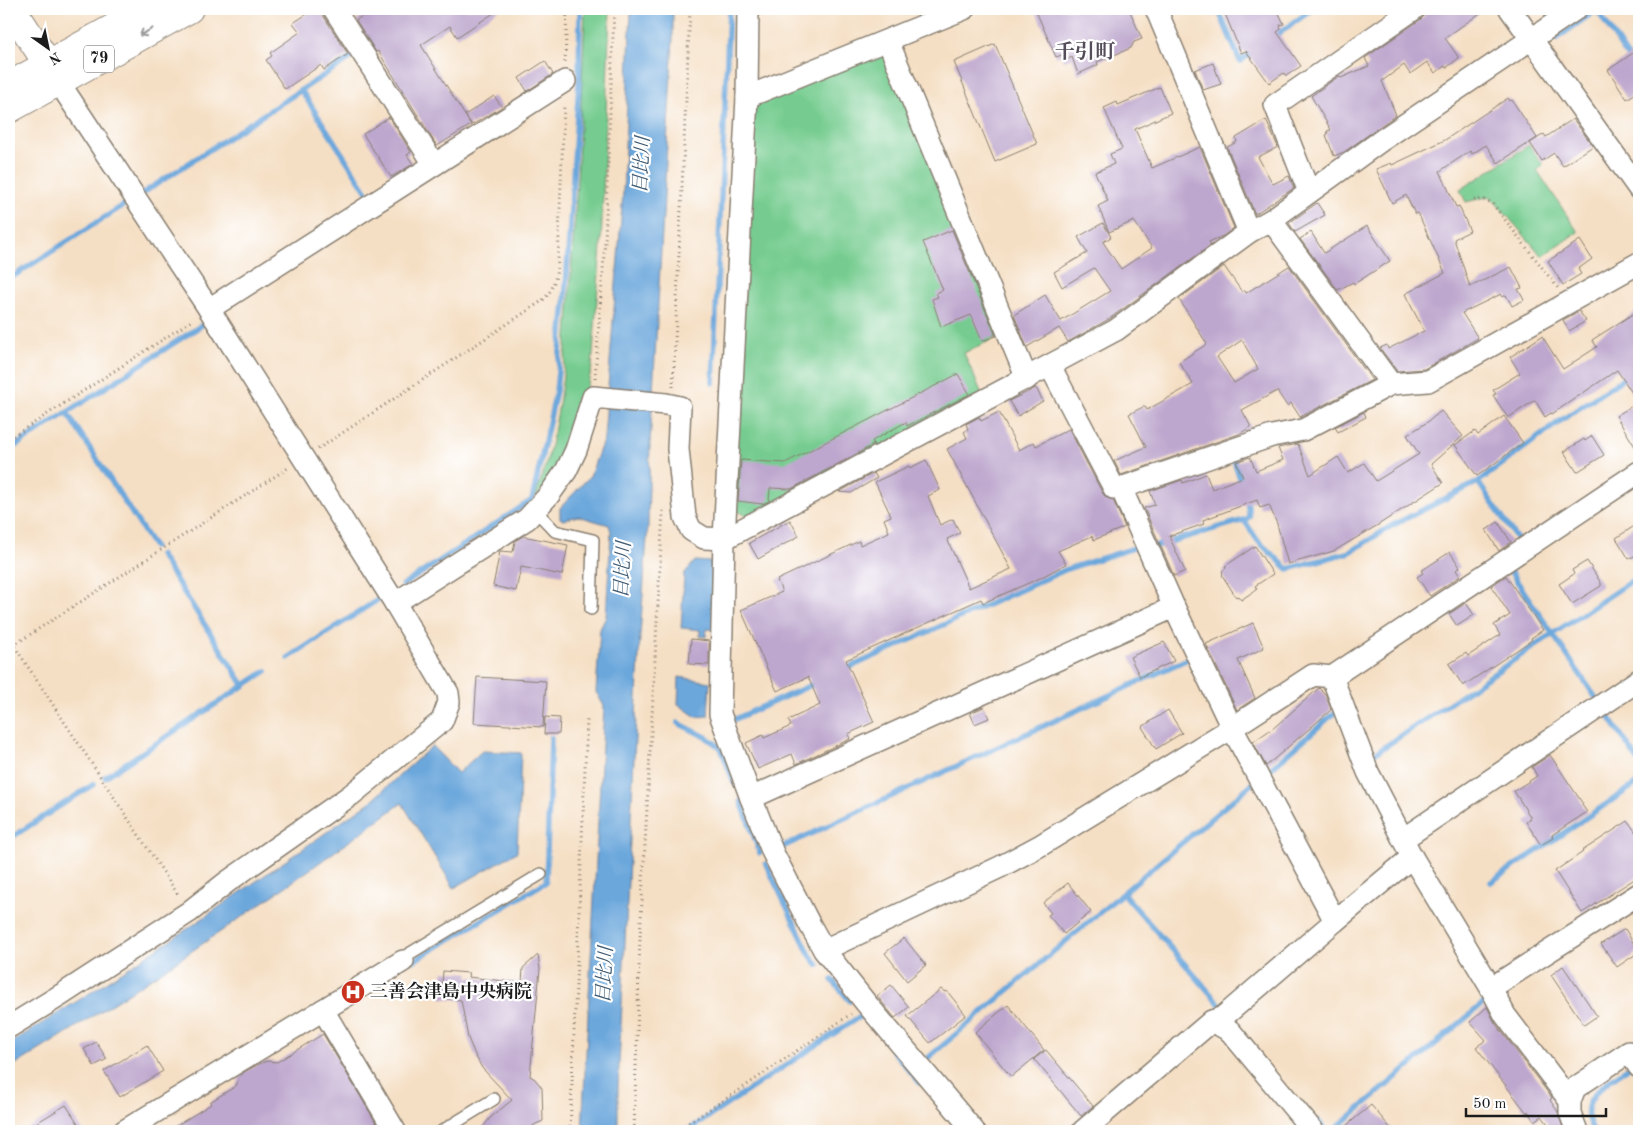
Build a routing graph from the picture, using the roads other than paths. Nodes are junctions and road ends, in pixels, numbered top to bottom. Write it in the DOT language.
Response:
graph roads {
  1 [pos="12,9"];
  2 [pos="148,9"];
  3 [pos="189,9"];
  4 [pos="334,9"];
  5 [pos="748,9"];
  6 [pos="964,9"];
  7 [pos="1156,9"];
  8 [pos="1414,9"];
  9 [pos="1510,9"];
  10 [pos="1576,9"];
  11 [pos="1532,39"];
  12 [pos="888,41"];
  13 [pos="53,73"];
  14 [pos="565,81"];
  15 [pos="9,86"];
  16 [pos="747,97"];
  17 [pos="9,109"];
  18 [pos="434,164"];
  19 [pos="1639,189"];
  20 [pos="1309,192"];
  21 [pos="1271,220"];
  22 [pos="1248,232"];
  23 [pos="1639,263"];
  24 [pos="209,309"];
  25 [pos="1050,366"];
  26 [pos="1027,379"];
  27 [pos="1390,384"];
  28 [pos="1639,472"];
  29 [pos="1122,488"];
  30 [pos="534,510"];
  31 [pos="724,539"];
  32 [pos="395,603"];
  33 [pos="1174,607"];
  34 [pos="592,609"];
  35 [pos="1332,677"];
  36 [pos="1639,680"];
  37 [pos="1232,728"];
  38 [pos="751,798"];
  39 [pos="1408,848"];
  40 [pos="541,874"];
  41 [pos="1639,894"];
  42 [pos="1335,921"];
  43 [pos="824,950"];
  44 [pos="403,961"];
  45 [pos="1491,988"];
  46 [pos="323,1010"];
  47 [pos="1212,1021"];
  48 [pos="9,1027"];
  49 [pos="1635,1054"];
  50 [pos="494,1099"];
  51 [pos="1570,1101"];
  52 [pos="971,1130"];
  53 [pos="124,1131"];
  54 [pos="395,1131"];
  55 [pos="442,1131"];
  56 [pos="1083,1131"];
  57 [pos="1313,1131"];
  58 [pos="1577,1131"];
  1 -- 13 [label="main road"];
  2 -- 13 [label="main road, 79"];
  3 -- 13 [label="main road, 79, one-way"];
  4 -- 18 [label="street"];
  5 -- 16 [label="street"];
  6 -- 12 [label="street"];
  7 -- 22 [label="street"];
  8 -- 20 [label="street"];
  9 -- 11 [label="street"];
  10 -- 11 [label="street"];
  11 -- 19 [label="street"];
  11 -- 20 [label="street"];
  12 -- 16 [label="street"];
  12 -- 26 [label="street"];
  13 -- 15 [label="main road, 79"];
  13 -- 17 [label="main road, 79"];
  13 -- 24 [label="street"];
  14 -- 18 [label="street"];
  16 -- 31 [label="street"];
  18 -- 24 [label="street"];
  20 -- 21 [label="street"];
  21 -- 22 [label="street"];
  21 -- 27 [label="street"];
  22 -- 25 [label="street"];
  23 -- 27 [label="street"];
  24 -- 32 [label="street"];
  25 -- 26 [label="street"];
  25 -- 29 [label="street"];
  26 -- 31 [label="street"];
  27 -- 29 [label="street"];
  28 -- 35 [label="street"];
  29 -- 33 [label="street"];
  30 -- 31 [label="street"];
  30 -- 32 [label="street"];
  30 -- 34 [label="lane"];
  31 -- 38 [label="street"];
  32 -- 48 [label="street"];
  33 -- 37 [label="street"];
  33 -- 38 [label="street"];
  35 -- 37 [label="street"];
  35 -- 39 [label="street"];
  36 -- 39 [label="street"];
  37 -- 42 [label="street"];
  37 -- 43 [label="street"];
  38 -- 43 [label="street"];
  39 -- 42 [label="street"];
  39 -- 45 [label="street"];
  40 -- 44 [label="lane"];
  41 -- 45 [label="street"];
  42 -- 47 [label="street"];
  43 -- 52 [label="street"];
  44 -- 46 [label="street"];
  45 -- 51 [label="street"];
  46 -- 53 [label="street"];
  46 -- 54 [label="street"];
  47 -- 56 [label="street"];
  47 -- 57 [label="street"];
  49 -- 51 [label="street"];
  50 -- 55 [label="lane"];
  51 -- 58 [label="street"];
}
